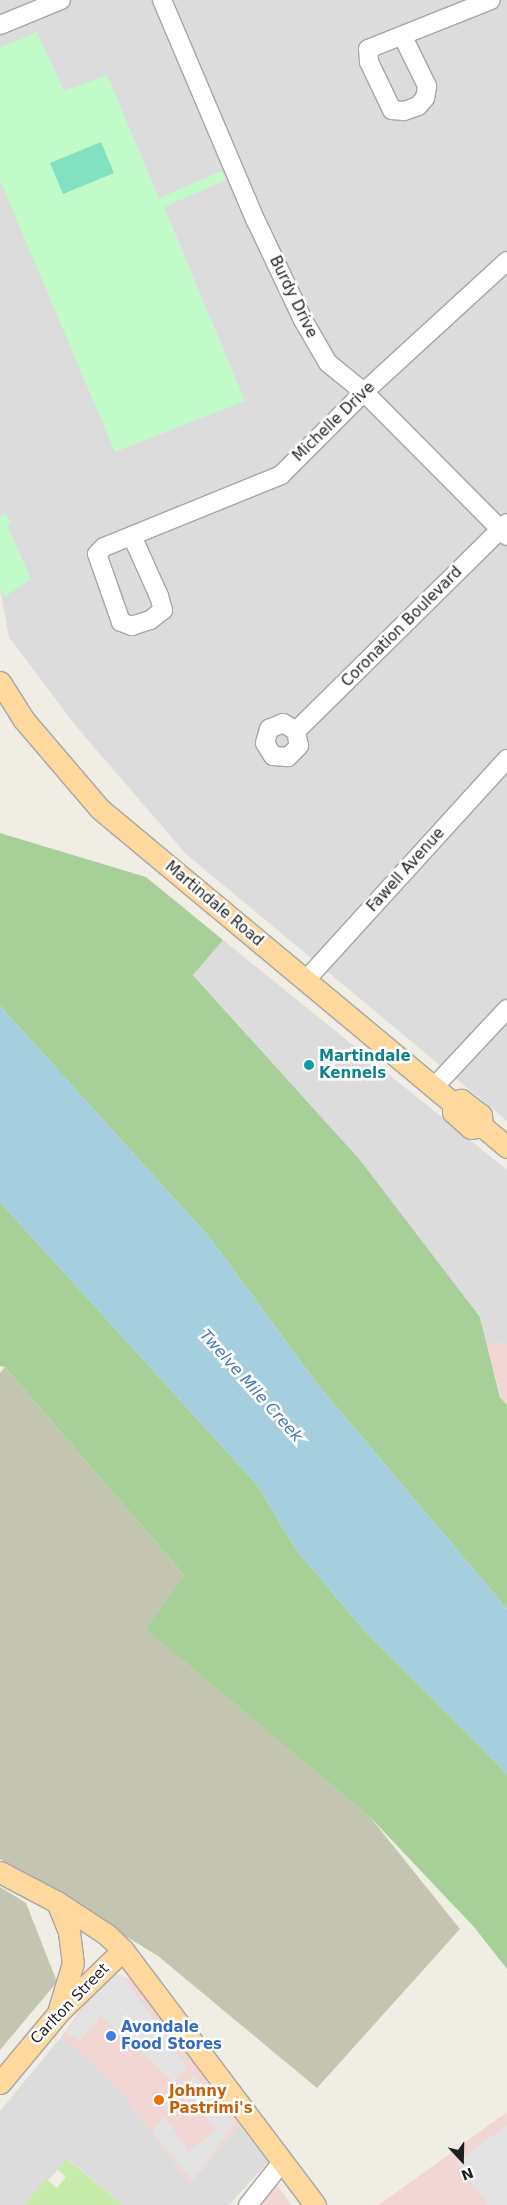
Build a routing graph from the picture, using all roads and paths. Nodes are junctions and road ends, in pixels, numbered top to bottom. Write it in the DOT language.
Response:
graph roads {
  1 [pos="61,0"];
  2 [pos="162,0"];
  3 [pos="491,0"];
  4 [pos="0,25"];
  5 [pos="403,36"];
  6 [pos="507,261"];
  7 [pos="364,392"];
  8 [pos="505,530"];
  9 [pos="132,536"];
  10 [pos="0,682"];
  11 [pos="296,731"];
  12 [pos="507,759"];
  13 [pos="305,981"];
  14 [pos="507,1009"];
  15 [pos="434,1086"];
  16 [pos="507,1148"];
  17 [pos="0,1872"];
  18 [pos="56,1902"];
  19 [pos="123,1950"];
  20 [pos="59,2012"];
  21 [pos="0,2083"];
  22 [pos="283,2161"];
  23 [pos="248,2205"];
  24 [pos="315,2205"];
  1 -- 4 [label="street"];
  2 -- 7 [label="street, Burdy Drive"];
  3 -- 5 [label="street"];
  6 -- 7 [label="street, Michelle Drive"];
  7 -- 8 [label="street, Burdy Drive"];
  7 -- 9 [label="street, Michelle Drive"];
  8 -- 11 [label="street, Coronation Boulevard"];
  9 -- 9 [label="street, Michelle Drive"];
  10 -- 13 [label="main road, Martindale Road"];
  12 -- 13 [label="street, Fawell Avenue"];
  13 -- 15 [label="main road, Martindale Road"];
  14 -- 15 [label="street"];
  15 -- 16 [label="main road, Martindale Road"];
  17 -- 18 [label="main road"];
  18 -- 19 [label="main road"];
  18 -- 20 [label="main road"];
  19 -- 20 [label="main road, Carlton Street"];
  19 -- 22 [label="main road"];
  20 -- 21 [label="main road, Carlton Street"];
  22 -- 23 [label="street"];
  22 -- 24 [label="main road"];
}
